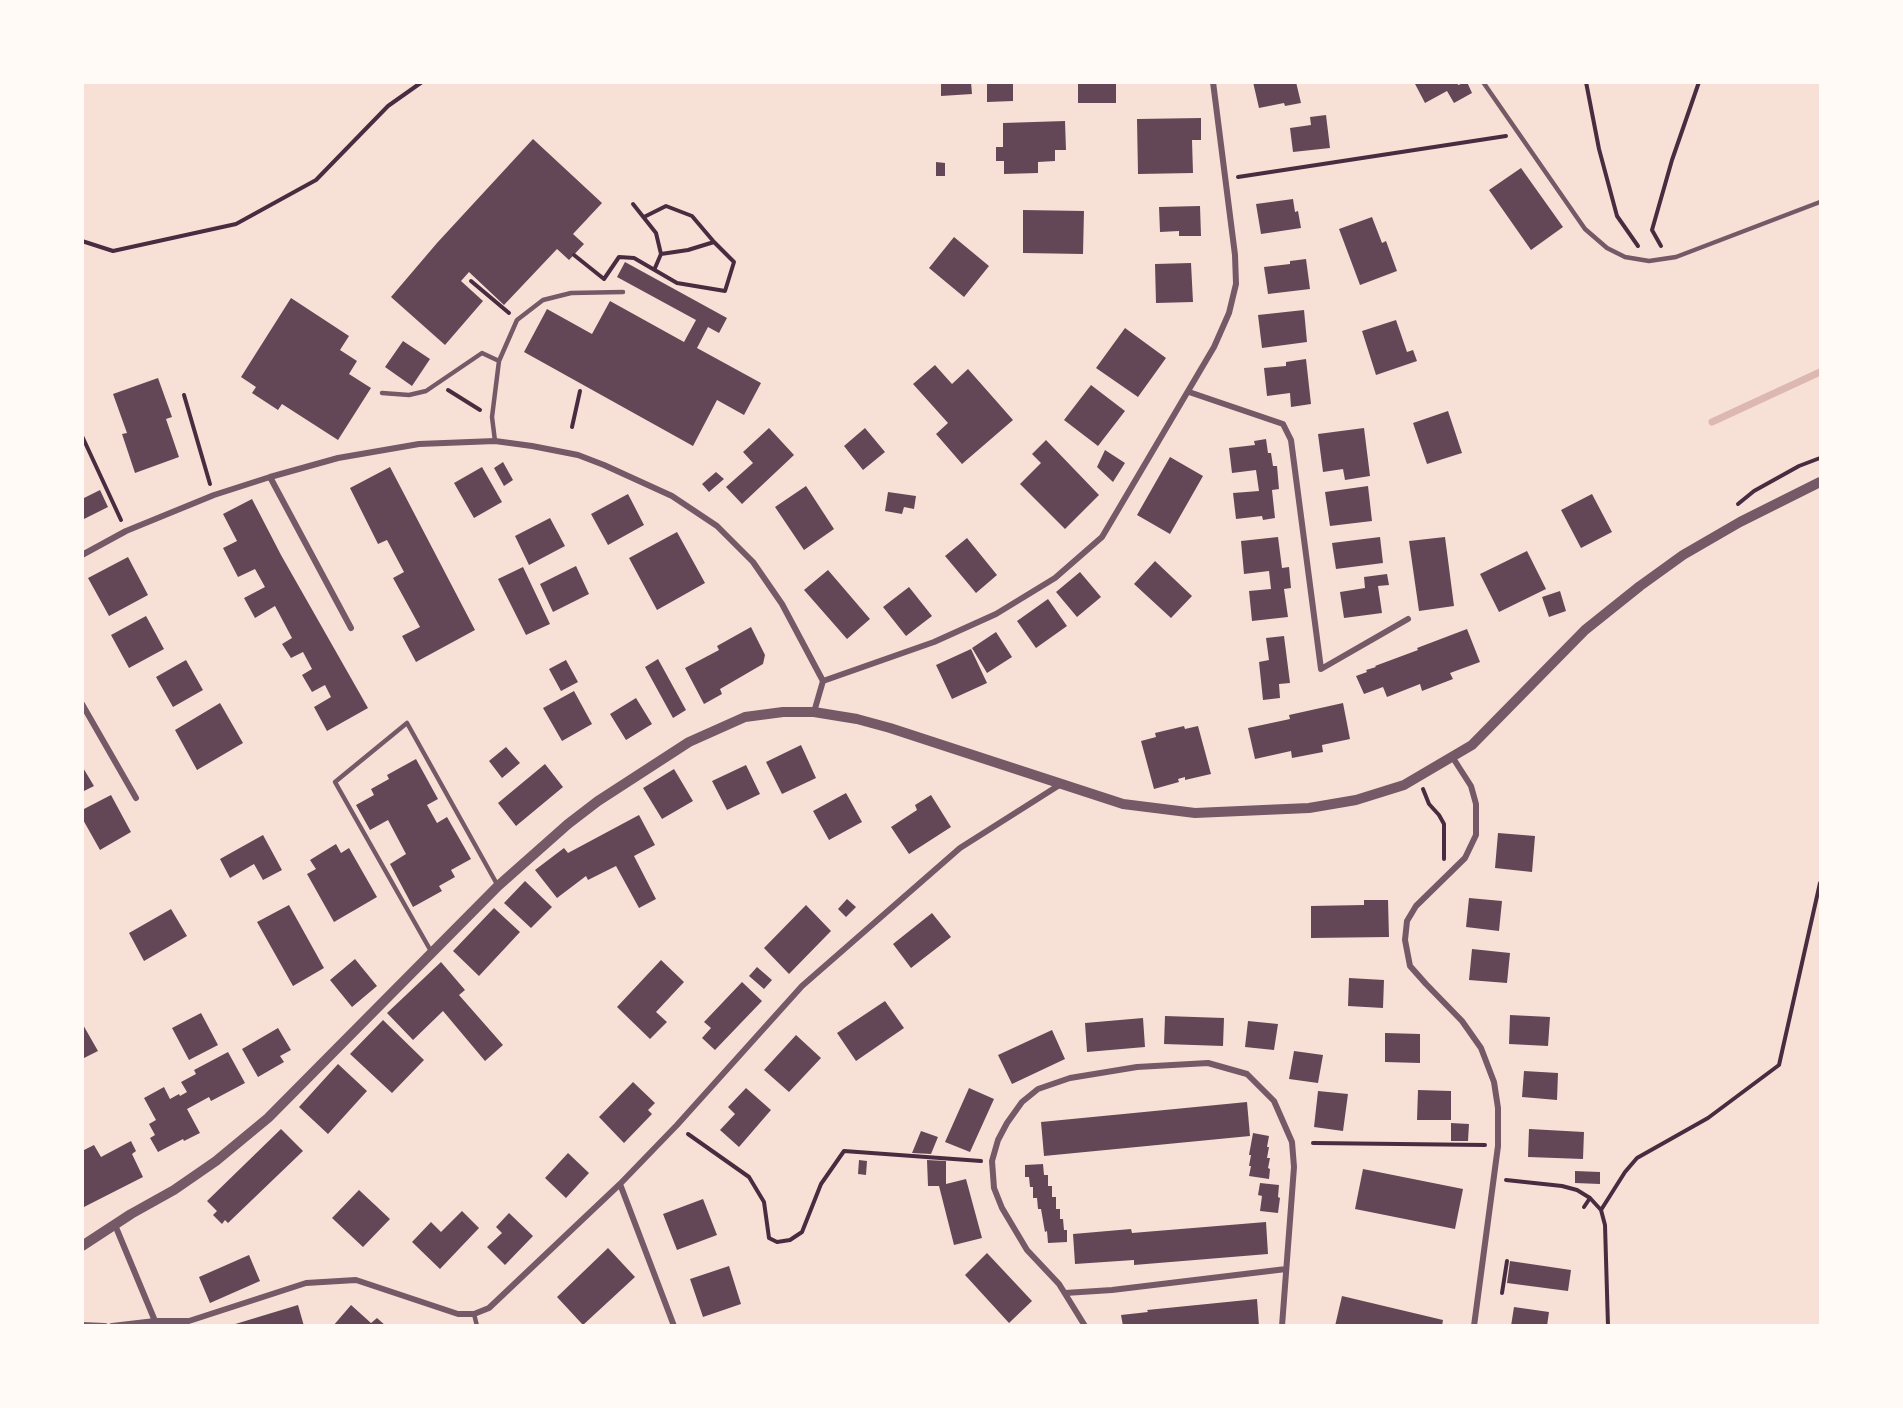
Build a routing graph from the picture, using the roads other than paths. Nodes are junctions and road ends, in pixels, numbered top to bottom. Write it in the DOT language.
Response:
graph roads {
  1 [pos="1213,82"];
  2 [pos="1483,82"];
  3 [pos="1821,202"];
  4 [pos="623,292"];
  5 [pos="499,361"];
  6 [pos="1189,392"];
  7 [pos="382,393"];
  8 [pos="495,441"];
  9 [pos="270,477"];
  10 [pos="1821,482"];
  11 [pos="82,555"];
  12 [pos="1408,619"];
  13 [pos="351,628"];
  14 [pos="823,681"];
  15 [pos="82,704"];
  16 [pos="814,712"];
  17 [pos="1453,758"];
  18 [pos="1061,784"];
  19 [pos="136,798"];
  20 [pos="498,886"];
  21 [pos="432,953"];
  22 [pos="620,1184"];
  23 [pos="115,1225"];
  24 [pos="82,1246"];
  25 [pos="1286,1269"];
  26 [pos="1065,1293"];
  27 [pos="474,1314"];
  28 [pos="155,1321"];
  29 [pos="82,1325"];
  30 [pos="105,1326"];
  31 [pos="112,1326"];
  32 [pos="477,1326"];
  33 [pos="674,1326"];
  34 [pos="1085,1326"];
  35 [pos="1282,1326"];
  36 [pos="1474,1326"];
  1 -- 6 [label="street"];
  2 -- 3 [label="lane"];
  4 -- 5 [label="lane"];
  5 -- 7 [label="lane"];
  5 -- 8 [label="lane"];
  6 -- 12 [label="street"];
  6 -- 14 [label="street"];
  8 -- 9 [label="street"];
  8 -- 14 [label="street"];
  9 -- 11 [label="street"];
  9 -- 13 [label="street"];
  10 -- 17 [label="street"];
  14 -- 16 [label="street"];
  15 -- 19 [label="street"];
  16 -- 18 [label="street"];
  16 -- 20 [label="street"];
  17 -- 18 [label="street"];
  17 -- 36 [label="street"];
  18 -- 22 [label="street"];
  20 -- 21 [label="street"];
  20 -- 21 [label="lane"];
  21 -- 23 [label="street"];
  22 -- 27 [label="street"];
  22 -- 33 [label="street"];
  23 -- 24 [label="street"];
  23 -- 28 [label="street"];
  25 -- 26 [label="street"];
  25 -- 26 [label="street"];
  25 -- 35 [label="street"];
  26 -- 34 [label="street"];
  27 -- 28 [label="street"];
  27 -- 32 [label="lane"];
  28 -- 31 [label="street"];
  29 -- 30 [label="street"];
}
